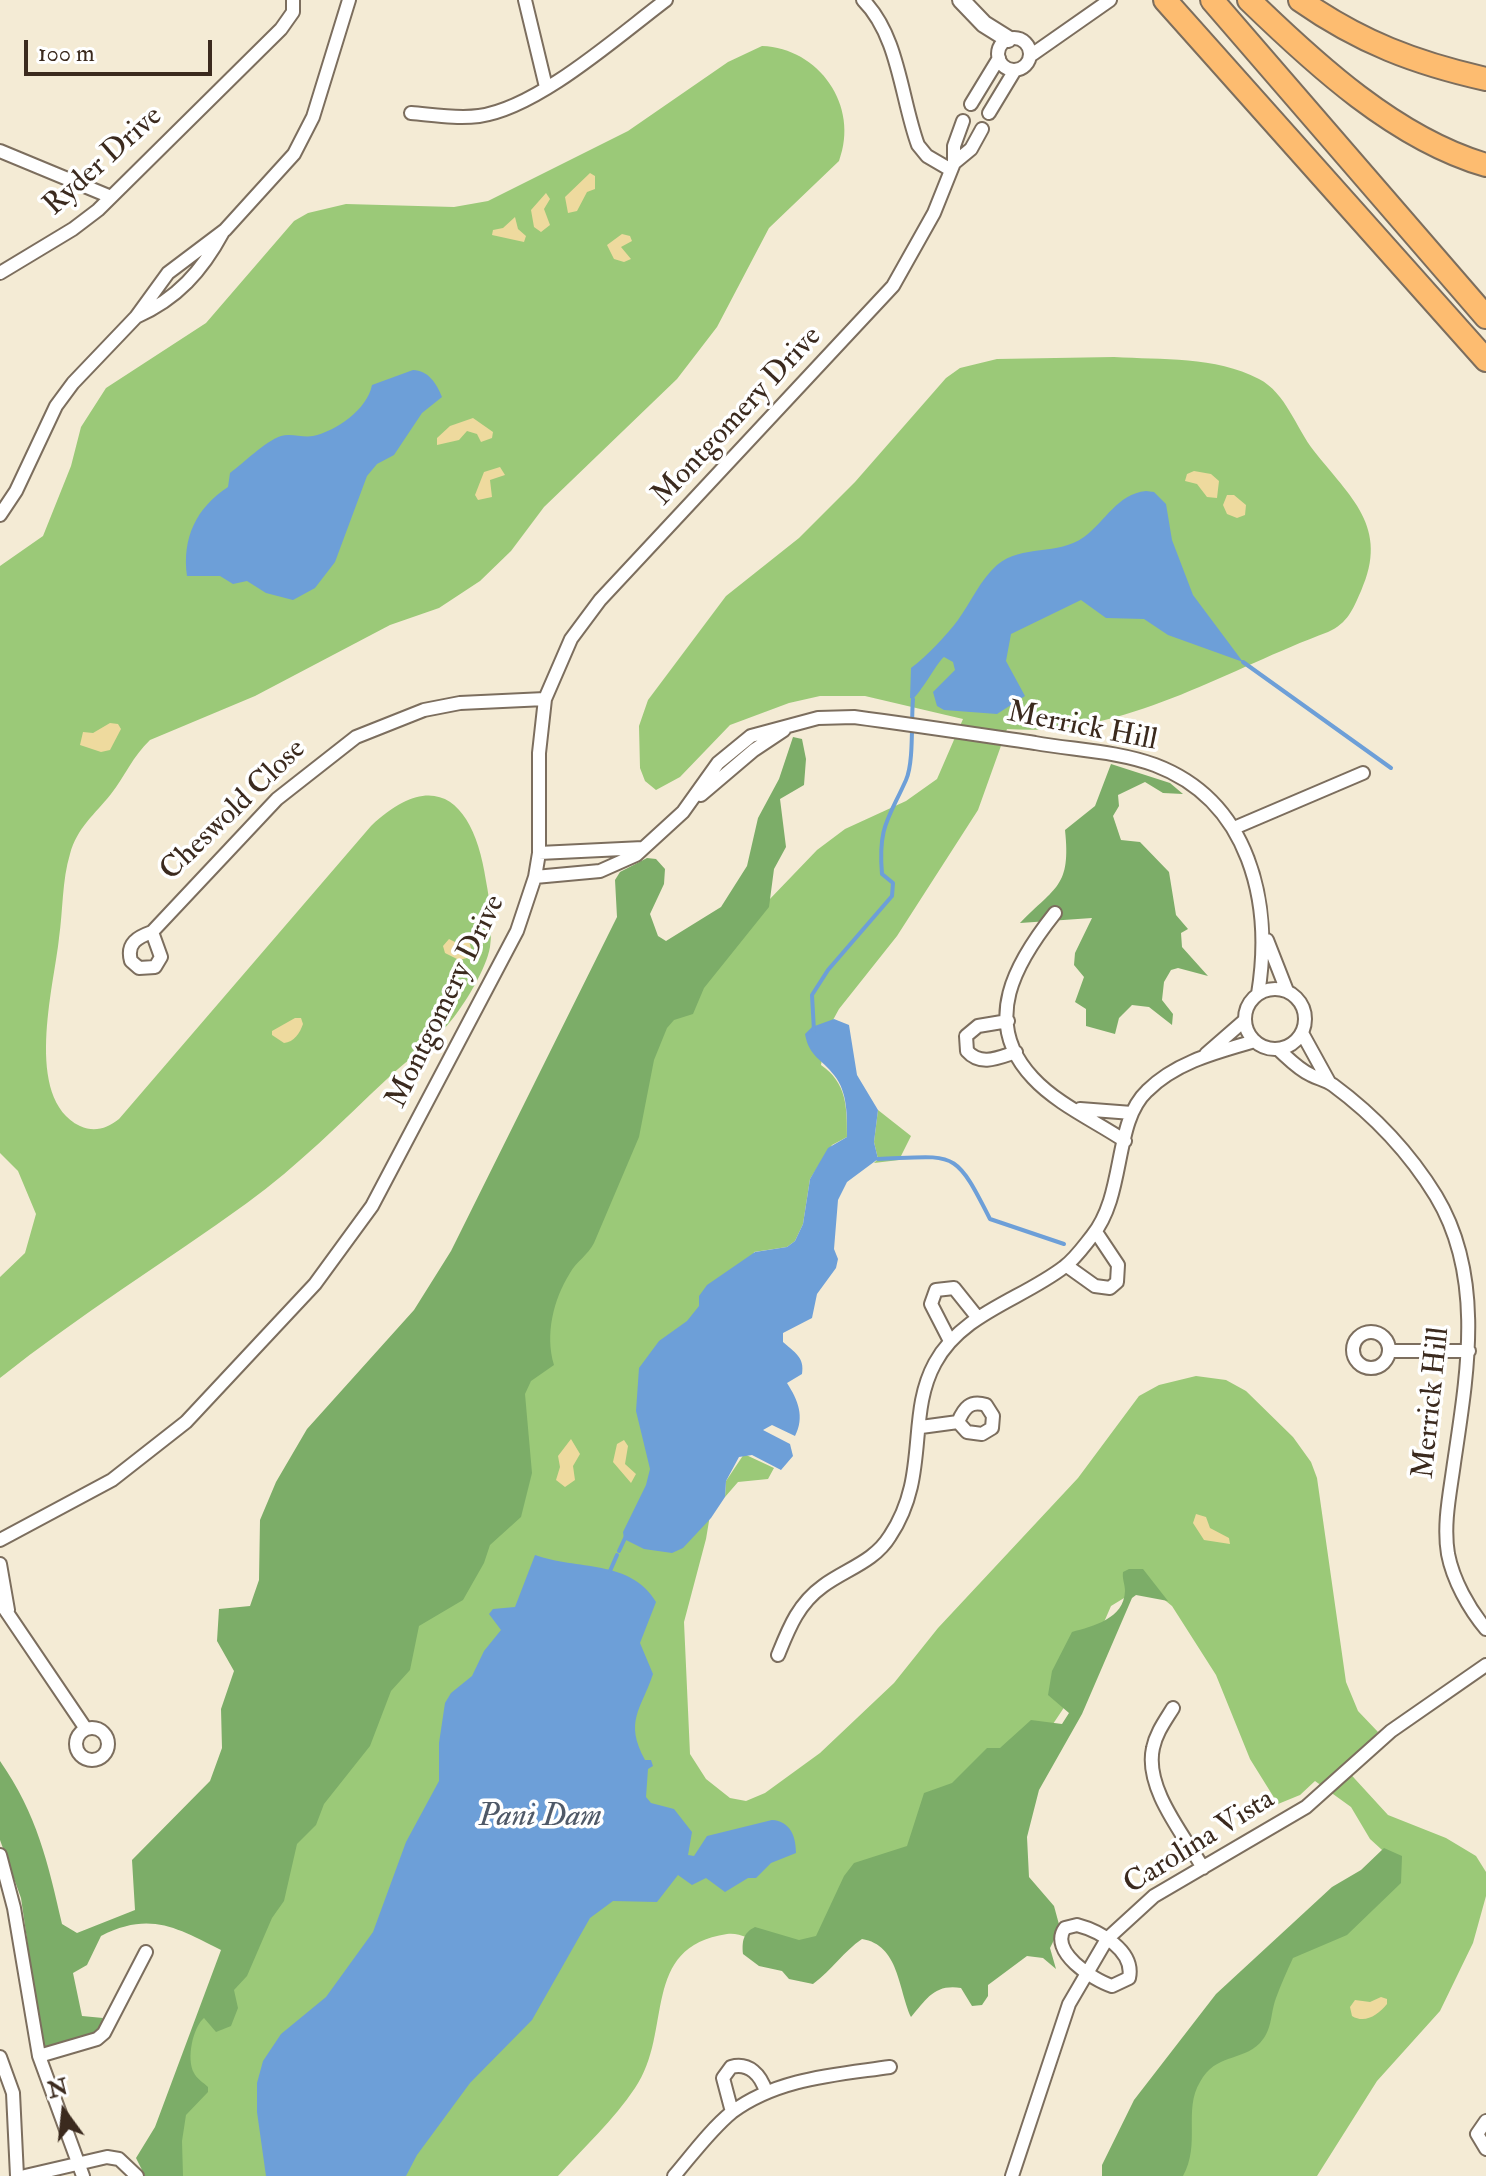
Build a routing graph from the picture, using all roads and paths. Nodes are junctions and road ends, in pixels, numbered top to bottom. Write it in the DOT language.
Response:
graph roads {
  1 [pos="349,0"];
  2 [pos="525,0"];
  3 [pos="666,0"];
  4 [pos="863,0"];
  5 [pos="961,0"];
  6 [pos="1110,0"];
  7 [pos="1165,0"];
  8 [pos="1212,0"];
  9 [pos="1249,0"];
  10 [pos="1300,0"];
  11 [pos="293,2"];
  12 [pos="1064,30"];
  13 [pos="1026,43"];
  14 [pos="1002,49"];
  15 [pos="1030,56"];
  16 [pos="1015,70"];
  17 [pos="1486,79"];
  18 [pos="546,87"];
  19 [pos="971,104"];
  20 [pos="411,113"];
  21 [pos="989,113"];
  22 [pos="963,121"];
  23 [pos="982,129"];
  24 [pos="0,151"];
  25 [pos="1486,165"];
  26 [pos="953,167"];
  27 [pos="111,197"];
  28 [pos="225,230"];
  29 [pos="0,273"];
  30 [pos="1443,312"];
  31 [pos="136,317"];
  32 [pos="1486,317"];
  33 [pos="1486,360"];
  34 [pos="1486,378"];
  35 [pos="0,515"];
  36 [pos="545,699"];
  37 [pos="1363,773"];
  38 [pos="1234,828"];
  39 [pos="643,848"];
  40 [pos="539,853"];
  41 [pos="535,877"];
  42 [pos="1055,913"];
  43 [pos="152,932"];
  44 [pos="1264,933"];
  45 [pos="1287,991"];
  46 [pos="1258,994"];
  47 [pos="1245,1020"];
  48 [pos="1008,1021"];
  49 [pos="1302,1033"];
  50 [pos="1255,1041"];
  51 [pos="1278,1049"];
  52 [pos="1016,1052"];
  53 [pos="1204,1056"];
  54 [pos="1329,1082"];
  55 [pos="1077,1109"];
  56 [pos="1132,1113"];
  57 [pos="1125,1141"];
  58 [pos="1096,1232"];
  59 [pos="1067,1266"];
  60 [pos="978,1318"];
  61 [pos="950,1341"];
  62 [pos="1389,1351"];
  63 [pos="1469,1351"];
  64 [pos="958,1422"];
  65 [pos="921,1427"];
  66 [pos="0,1540"];
  67 [pos="0,1564"];
  68 [pos="4,1606"];
  69 [pos="1485,1626"];
  70 [pos="778,1655"];
  71 [pos="1486,1665"];
  72 [pos="1173,1708"];
  73 [pos="86,1729"];
  74 [pos="0,1855"];
  75 [pos="1203,1868"];
  76 [pos="1107,1939"];
  77 [pos="146,1952"];
  78 [pos="1086,1971"];
  79 [pos="39,2056"];
  80 [pos="0,2057"];
  81 [pos="890,2067"];
  82 [pos="766,2092"];
  83 [pos="732,2112"];
  84 [pos="1486,2121"];
  85 [pos="1486,2149"];
  86 [pos="77,2162"];
  87 [pos="17,2176"];
  88 [pos="25,2176"];
  89 [pos="83,2176"];
  90 [pos="137,2176"];
  91 [pos="674,2176"];
  92 [pos="1012,2176"];
  1 -- 28 [label="street"];
  2 -- 18 [label="street"];
  3 -- 18 [label="street"];
  4 -- 26 [label="street"];
  5 -- 14 [label="street"];
  6 -- 12 [label="street"];
  7 -- 30 [label="highway"];
  8 -- 32 [label="highway"];
  9 -- 25 [label="highway"];
  10 -- 17 [label="highway"];
  11 -- 27 [label="street, Ryder Drive"];
  12 -- 13 [label="street"];
  12 -- 15 [label="street"];
  13 -- 14 [label="street"];
  13 -- 15 [label="street"];
  14 -- 16 [label="street"];
  14 -- 19 [label="street"];
  15 -- 16 [label="street"];
  16 -- 21 [label="street"];
  18 -- 20 [label="street"];
  22 -- 26 [label="street, Montgomery Drive"];
  23 -- 26 [label="street, Montgomery Drive"];
  24 -- 27 [label="street"];
  26 -- 36 [label="street, Montgomery Drive"];
  27 -- 29 [label="street, Ryder Drive"];
  28 -- 31 [label="street"];
  28 -- 31 [label="street"];
  30 -- 33 [label="highway"];
  30 -- 34 [label="highway"];
  31 -- 35 [label="street"];
  36 -- 40 [label="street, Montgomery Drive"];
  36 -- 43 [label="street, Cheswold Close"];
  37 -- 38 [label="street"];
  38 -- 39 [label="street, Merrick Hill"];
  38 -- 44 [label="street, Merrick Hill"];
  39 -- 40 [label="street"];
  39 -- 41 [label="street, Merrick Hill"];
  40 -- 41 [label="street, Montgomery Drive"];
  41 -- 66 [label="street, Montgomery Drive"];
  42 -- 48 [label="street"];
  44 -- 45 [label="street, Merrick Hill"];
  44 -- 46 [label="street, Merrick Hill"];
  45 -- 46 [label="street"];
  45 -- 49 [label="street"];
  46 -- 47 [label="street"];
  47 -- 50 [label="street"];
  47 -- 53 [label="street"];
  48 -- 52 [label="street"];
  48 -- 52 [label="street"];
  49 -- 51 [label="street"];
  49 -- 54 [label="street, Merrick Hill"];
  50 -- 51 [label="street"];
  50 -- 53 [label="street"];
  51 -- 54 [label="street, Merrick Hill"];
  52 -- 55 [label="street"];
  53 -- 56 [label="street"];
  54 -- 63 [label="street, Merrick Hill"];
  55 -- 56 [label="street"];
  55 -- 57 [label="street"];
  56 -- 57 [label="street"];
  57 -- 58 [label="street"];
  58 -- 59 [label="street"];
  58 -- 59 [label="street"];
  59 -- 60 [label="street"];
  60 -- 61 [label="street"];
  60 -- 61 [label="street"];
  61 -- 65 [label="street"];
  62 -- 63 [label="street"];
  63 -- 69 [label="street, Merrick Hill"];
  64 -- 65 [label="street"];
  65 -- 70 [label="street"];
  67 -- 68 [label="street"];
  68 -- 73 [label="street"];
  71 -- 75 [label="street, Carolina Vista"];
  72 -- 75 [label="street"];
  74 -- 79 [label="street"];
  75 -- 76 [label="street, Carolina Vista"];
  76 -- 78 [label="street, Carolina Vista"];
  76 -- 78 [label="street"];
  76 -- 78 [label="street"];
  77 -- 79 [label="street"];
  78 -- 92 [label="street, Carolina Vista"];
  79 -- 86 [label="street"];
  80 -- 87 [label="street"];
  81 -- 82 [label="street"];
  82 -- 83 [label="street"];
  82 -- 83 [label="street"];
  83 -- 91 [label="street"];
  84 -- 85 [label="street"];
  86 -- 88 [label="street"];
  86 -- 89 [label="street"];
  86 -- 90 [label="street"];
}
